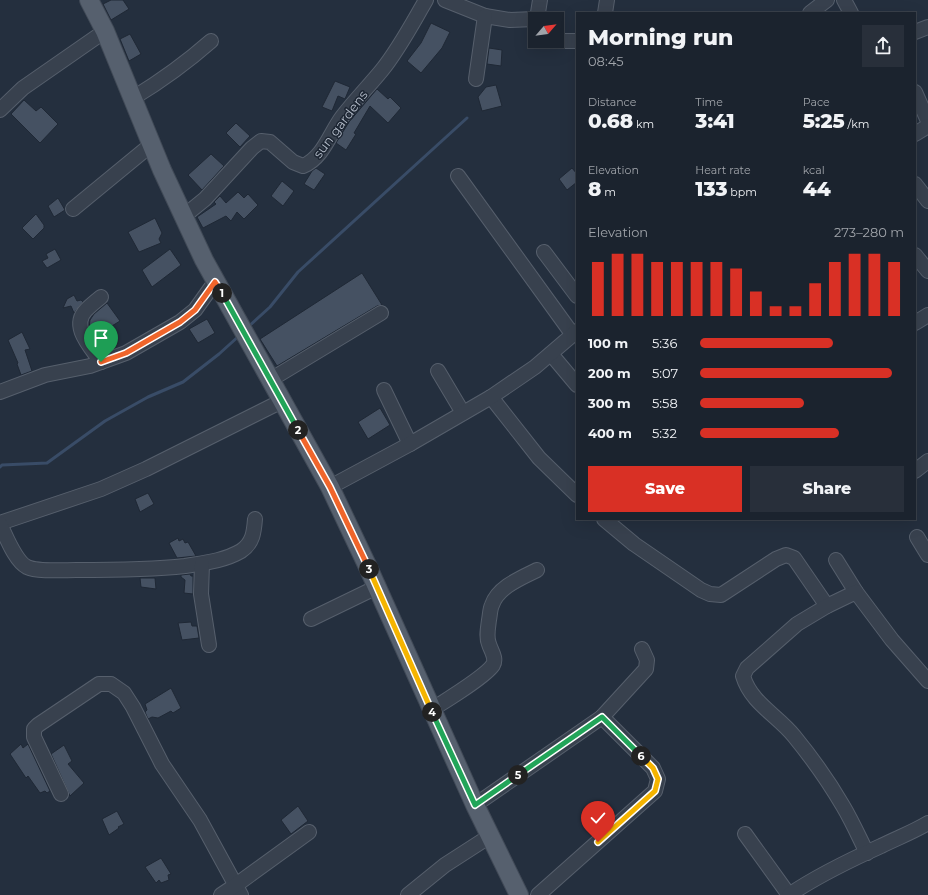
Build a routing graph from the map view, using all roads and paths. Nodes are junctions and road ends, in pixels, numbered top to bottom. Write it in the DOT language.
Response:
graph roads {
  1 [pos="89,0"];
  2 [pos="426,0"];
  3 [pos="445,0"];
  4 [pos="540,0"];
  5 [pos="606,0"];
  6 [pos="827,0"];
  7 [pos="844,0"];
  8 [pos="537,12"];
  9 [pos="604,12"];
  10 [pos="811,12"];
  11 [pos="850,12"];
  12 [pos="484,16"];
  13 [pos="528,19"];
  14 [pos="928,27"];
  15 [pos="105,31"];
  16 [pos="916,32"];
  17 [pos="211,41"];
  18 [pos="564,41"];
  19 [pos="576,41"];
  20 [pos="476,79"];
  21 [pos="916,94"];
  22 [pos="133,98"];
  23 [pos="0,110"];
  24 [pos="928,120"];
  25 [pos="928,126"];
  26 [pos="916,133"];
  27 [pos="152,144"];
  28 [pos="458,176"];
  29 [pos="916,185"];
  30 [pos="928,201"];
  31 [pos="74,209"];
  32 [pos="184,216"];
  33 [pos="544,252"];
  34 [pos="916,256"];
  35 [pos="928,271"];
  36 [pos="215,282"];
  37 [pos="576,295"];
  38 [pos="101,297"];
  39 [pos="381,313"];
  40 [pos="928,315"];
  41 [pos="916,321"];
  42 [pos="575,333"];
  43 [pos="551,354"];
  44 [pos="101,362"];
  45 [pos="438,372"];
  46 [pos="270,380"];
  47 [pos="576,384"];
  48 [pos="384,390"];
  49 [pos="0,392"];
  50 [pos="491,397"];
  51 [pos="282,401"];
  52 [pos="463,413"];
  53 [pos="410,444"];
  54 [pos="928,461"];
  55 [pos="916,470"];
  56 [pos="330,487"];
  57 [pos="576,494"];
  58 [pos="255,519"];
  59 [pos="605,520"];
  60 [pos="0,523"];
  61 [pos="917,537"];
  62 [pos="928,555"];
  63 [pos="836,560"];
  64 [pos="202,564"];
  65 [pos="536,570"];
  66 [pos="377,587"];
  67 [pos="856,592"];
  68 [pos="827,606"];
  69 [pos="311,619"];
  70 [pos="209,645"];
  71 [pos="642,649"];
  72 [pos="928,681"];
  73 [pos="431,710"];
  74 [pos="602,717"];
  75 [pos="61,794"];
  76 [pos="475,805"];
  77 [pos="928,823"];
  78 [pos="309,832"];
  79 [pos="745,834"];
  80 [pos="490,836"];
  81 [pos="867,853"];
  82 [pos="239,890"];
  83 [pos="221,895"];
  84 [pos="408,895"];
  85 [pos="519,895"];
  86 [pos="538,895"];
  87 [pos="789,895"];
  1 -- 15 [label="main road"];
  2 -- 32 [label="street, sun gardens"];
  3 -- 12 [label="street"];
  4 -- 8 [label="street"];
  5 -- 9 [label="street"];
  6 -- 10 [label="street"];
  7 -- 11 [label="street"];
  12 -- 13 [label="street"];
  12 -- 20 [label="street"];
  14 -- 16 [label="street"];
  15 -- 22 [label="main road"];
  15 -- 23 [label="street"];
  17 -- 22 [label="street"];
  18 -- 19 [label="street"];
  21 -- 24 [label="street"];
  22 -- 27 [label="main road"];
  25 -- 26 [label="street"];
  27 -- 31 [label="street"];
  27 -- 32 [label="main road"];
  28 -- 42 [label="street"];
  29 -- 30 [label="street"];
  32 -- 36 [label="main road"];
  33 -- 37 [label="street"];
  34 -- 35 [label="street"];
  36 -- 44 [label="street"];
  36 -- 46 [label="main road"];
  38 -- 44 [label="street"];
  39 -- 46 [label="street"];
  40 -- 41 [label="street"];
  42 -- 43 [label="street"];
  43 -- 47 [label="street"];
  43 -- 50 [label="street"];
  44 -- 49 [label="street"];
  45 -- 52 [label="street"];
  46 -- 51 [label="main road"];
  48 -- 53 [label="street"];
  50 -- 52 [label="street"];
  50 -- 57 [label="street"];
  51 -- 56 [label="main road"];
  51 -- 60 [label="street"];
  52 -- 53 [label="street"];
  53 -- 56 [label="street"];
  54 -- 55 [label="street"];
  56 -- 66 [label="main road"];
  58 -- 64 [label="street"];
  59 -- 68 [label="street"];
  60 -- 64 [label="street"];
  61 -- 62 [label="street"];
  63 -- 67 [label="street"];
  64 -- 70 [label="street"];
  65 -- 73 [label="street"];
  66 -- 69 [label="street"];
  66 -- 73 [label="main road"];
  67 -- 68 [label="street"];
  67 -- 72 [label="street"];
  68 -- 81 [label="street"];
  71 -- 74 [label="street"];
  73 -- 76 [label="main road"];
  74 -- 76 [label="street"];
  74 -- 86 [label="street"];
  75 -- 82 [label="street"];
  76 -- 80 [label="main road"];
  77 -- 81 [label="street"];
  78 -- 82 [label="street"];
  79 -- 87 [label="street"];
  80 -- 84 [label="street"];
  80 -- 85 [label="main road"];
  81 -- 87 [label="street"];
  82 -- 83 [label="street"];
}
